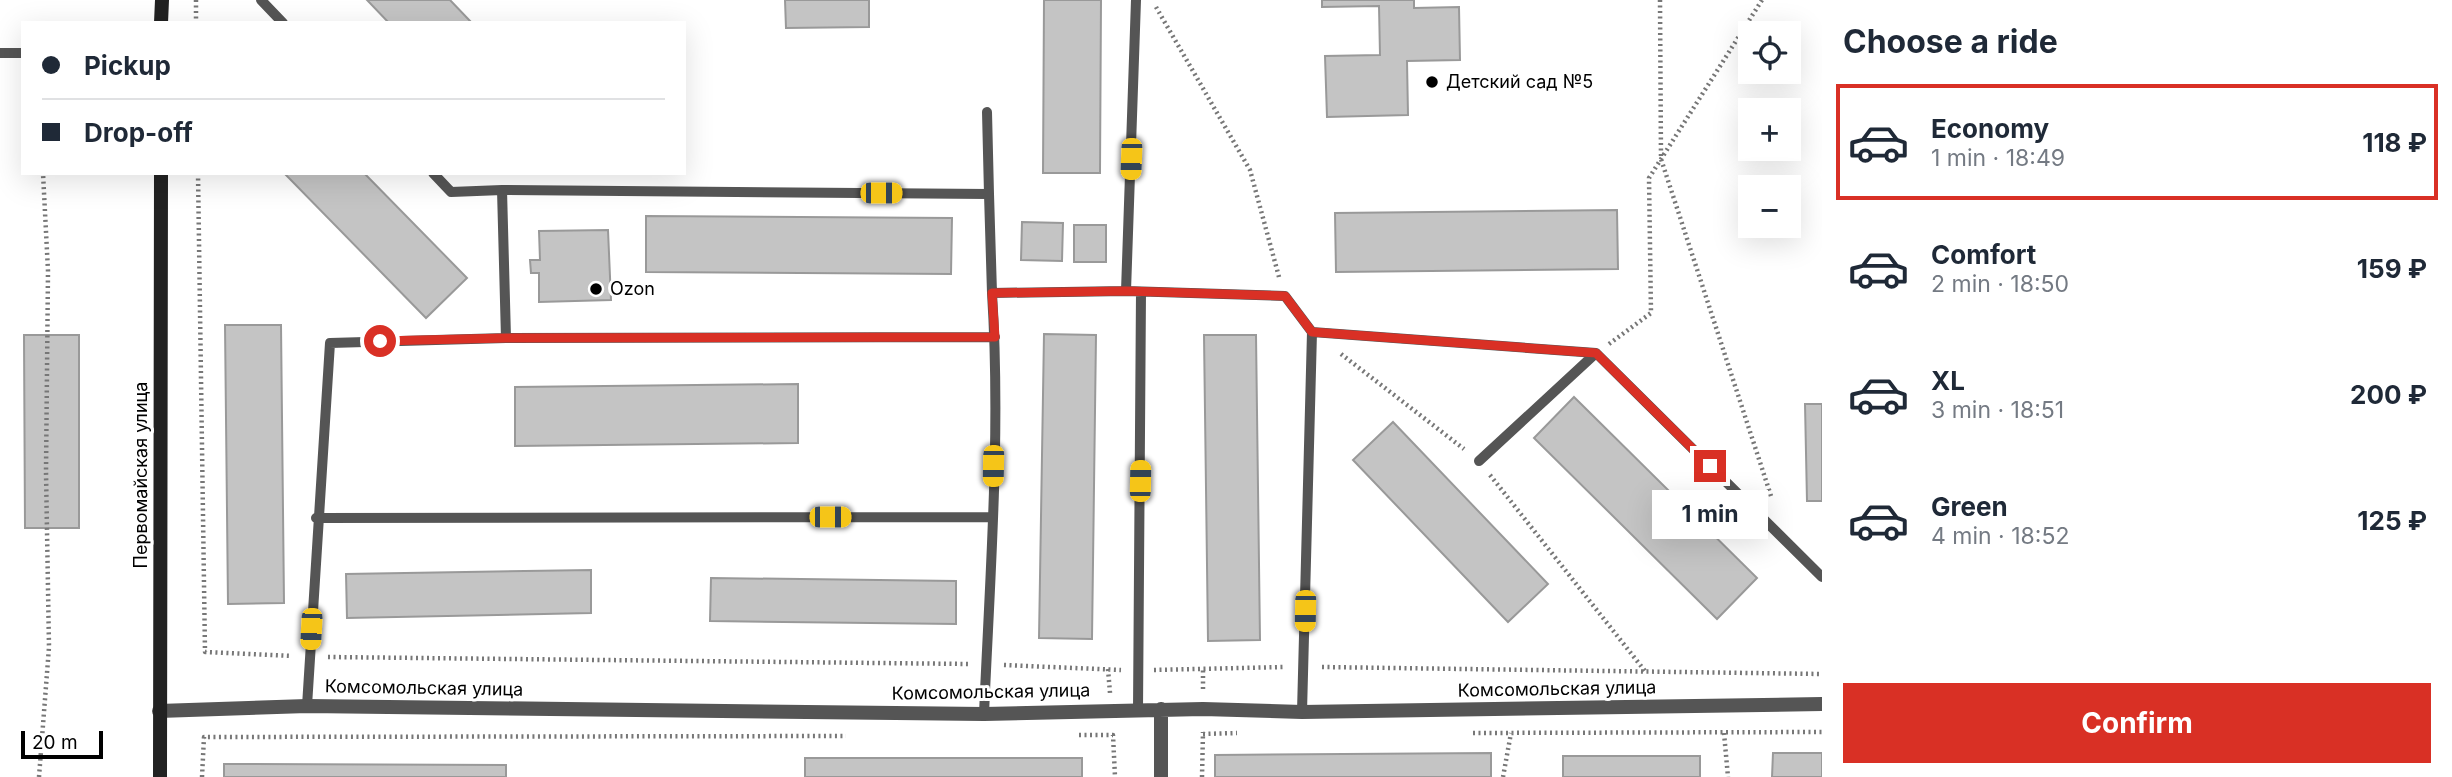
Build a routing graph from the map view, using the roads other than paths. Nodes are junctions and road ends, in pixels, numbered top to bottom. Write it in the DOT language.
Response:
graph roads {
  1 [pos="162,0"];
  2 [pos="261,0"];
  3 [pos="1136,0"];
  4 [pos="161,21"];
  5 [pos="281,21"];
  6 [pos="0,53"];
  7 [pos="21,53"];
  8 [pos="986,112"];
  9 [pos="161,175"];
  10 [pos="434,175"];
  11 [pos="502,190"];
  12 [pos="989,194"];
  13 [pos="1126,291"];
  14 [pos="1141,292"];
  15 [pos="992,293"];
  16 [pos="1312,332"];
  17 [pos="995,337"];
  18 [pos="506,338"];
  19 [pos="1596,353"];
  20 [pos="1479,461"];
  21 [pos="992,517"];
  22 [pos="316,518"];
  23 [pos="1822,577"];
  24 [pos="1822,704"];
  25 [pos="307,706"];
  26 [pos="1161,709"];
  27 [pos="1138,710"];
  28 [pos="159,711"];
  29 [pos="1303,712"];
  30 [pos="984,714"];
  31 [pos="160,777"];
  32 [pos="1161,777"];
  1 -- 4 [label="street"];
  2 -- 5 [label="lane"];
  3 -- 13 [label="lane"];
  6 -- 7 [label="lane"];
  8 -- 12 [label="lane"];
  9 -- 28 [label="street, Первомайская улица"];
  10 -- 11 [label="lane"];
  11 -- 12 [label="lane"];
  11 -- 18 [label="lane"];
  12 -- 15 [label="lane"];
  13 -- 14 [label="lane"];
  13 -- 15 [label="lane"];
  14 -- 16 [label="lane"];
  14 -- 27 [label="lane"];
  15 -- 17 [label="lane"];
  16 -- 19 [label="lane"];
  16 -- 29 [label="lane"];
  17 -- 18 [label="lane"];
  17 -- 21 [label="lane"];
  18 -- 22 [label="lane"];
  19 -- 20 [label="lane"];
  19 -- 23 [label="lane"];
  21 -- 22 [label="lane"];
  21 -- 30 [label="lane"];
  22 -- 25 [label="lane"];
  24 -- 29 [label="street, Комсомольская улица"];
  25 -- 28 [label="street, Комсомольская улица"];
  25 -- 30 [label="street, Комсомольская улица"];
  26 -- 27 [label="street, Комсомольская улица"];
  26 -- 29 [label="street, Комсомольская улица"];
  26 -- 32 [label="street"];
  27 -- 30 [label="street, Комсомольская улица"];
  28 -- 31 [label="street, Первомайская улица"];
}
